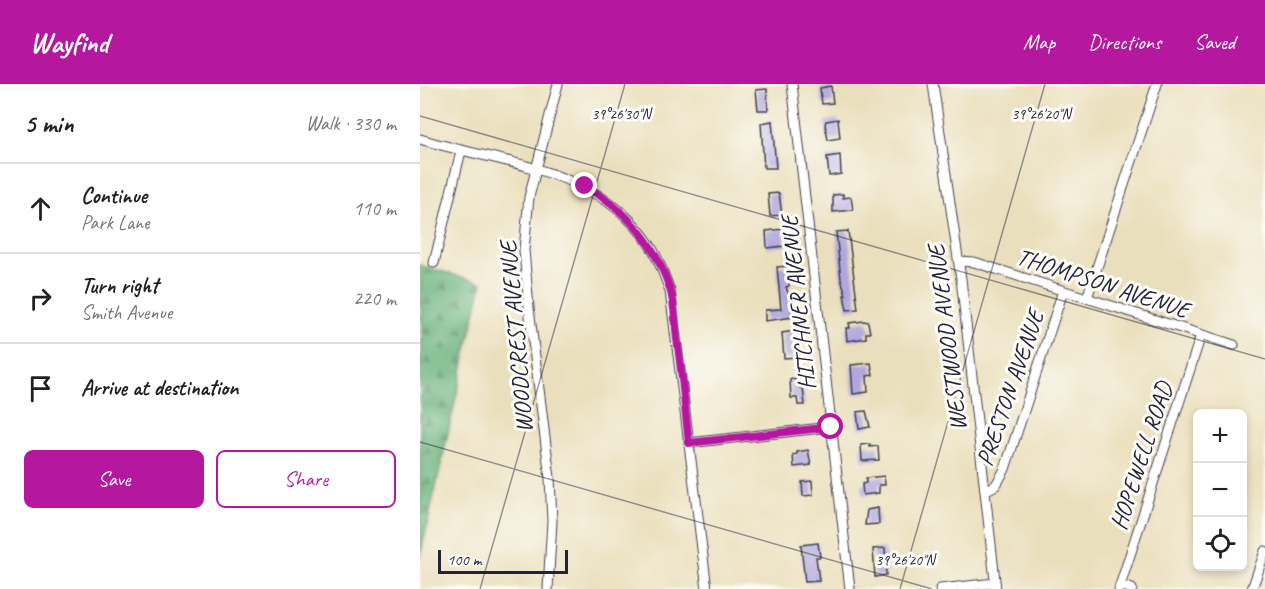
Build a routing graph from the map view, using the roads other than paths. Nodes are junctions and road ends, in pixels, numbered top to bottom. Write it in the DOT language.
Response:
graph roads {
  1 [pos="558,84"];
  2 [pos="792,84"];
  3 [pos="933,84"];
  4 [pos="1157,84"];
  5 [pos="420,139"];
  6 [pos="461,151"];
  7 [pos="536,169"];
  8 [pos="959,261"];
  9 [pos="434,263"];
  10 [pos="1064,291"];
  11 [pos="1087,298"];
  12 [pos="1201,334"];
  13 [pos="1234,345"];
  14 [pos="831,427"];
  15 [pos="689,443"];
  16 [pos="985,491"];
  17 [pos="1265,551"];
  18 [pos="996,586"];
  19 [pos="1119,587"];
  20 [pos="548,589"];
  21 [pos="707,589"];
  22 [pos="850,589"];
  23 [pos="940,589"];
  24 [pos="1132,589"];
  25 [pos="1252,589"];
  1 -- 7 [label="street, WOODCREST AVENUE"];
  2 -- 14 [label="street, HITCHNER AVENUE"];
  3 -- 8 [label="street, WESTWOOD AVENUE"];
  4 -- 11 [label="street"];
  5 -- 6 [label="street"];
  6 -- 7 [label="street"];
  6 -- 9 [label="street"];
  7 -- 15 [label="street"];
  7 -- 20 [label="street, WOODCREST AVENUE"];
  8 -- 10 [label="street, THOMPSON AVENUE"];
  8 -- 16 [label="street, WESTWOOD AVENUE"];
  10 -- 11 [label="street, THOMPSON AVENUE"];
  10 -- 16 [label="street, PRESTON AVENUE"];
  11 -- 12 [label="street, THOMPSON AVENUE"];
  12 -- 13 [label="street, THOMPSON AVENUE"];
  12 -- 19 [label="street, HOPEWELL ROAD"];
  14 -- 15 [label="street"];
  14 -- 22 [label="street, HITCHNER AVENUE"];
  15 -- 21 [label="street"];
  16 -- 18 [label="street, WESTWOOD AVENUE"];
  17 -- 25 [label="street"];
  18 -- 23 [label="street"];
  19 -- 24 [label="street"];
}
